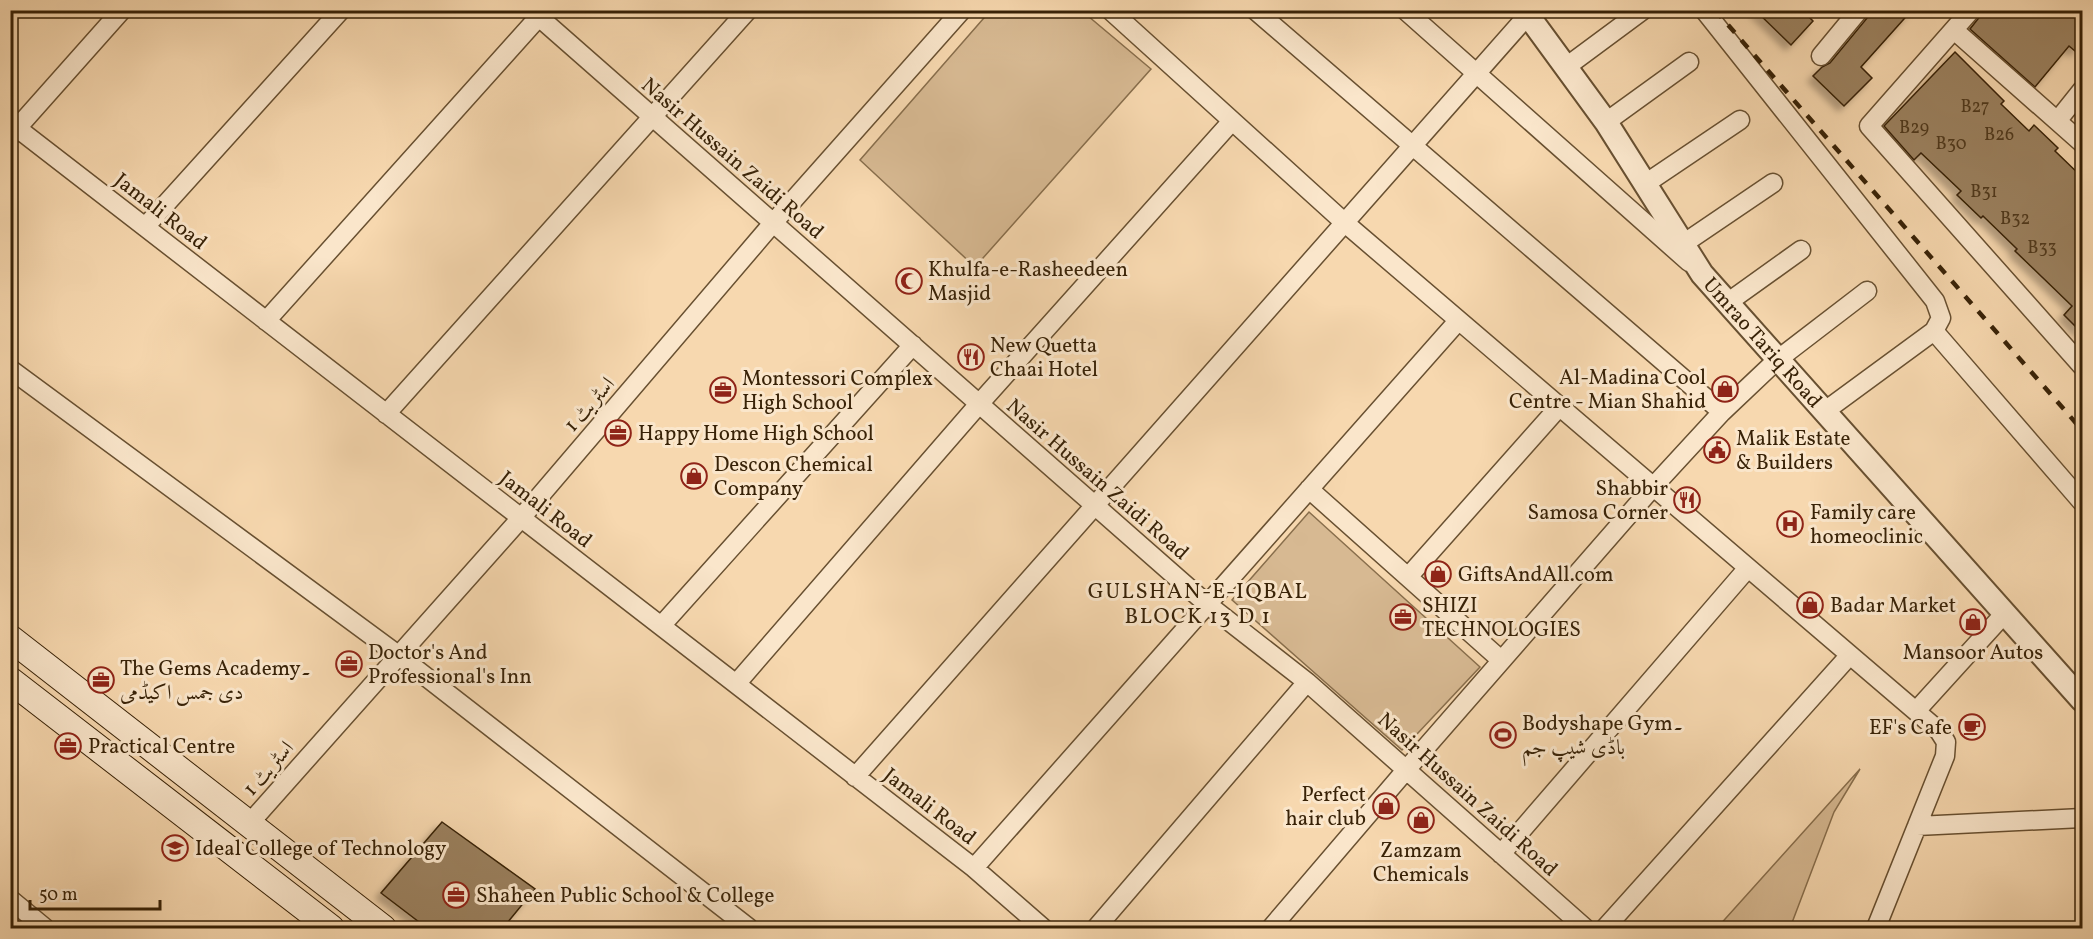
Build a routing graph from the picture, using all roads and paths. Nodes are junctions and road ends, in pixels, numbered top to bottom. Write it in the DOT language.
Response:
graph roads {
  1 [pos="122,10"];
  2 [pos="341,10"];
  3 [pos="748,10"];
  4 [pos="962,10"];
  5 [pos="1110,10"];
  6 [pos="1256,10"];
  7 [pos="1405,10"];
  8 [pos="1643,10"];
  9 [pos="1704,10"];
  10 [pos="1859,10"];
  11 [pos="1971,10"];
  12 [pos="538,13"];
  13 [pos="1526,13"];
  14 [pos="1954,30"];
  15 [pos="1821,56"];
  16 [pos="1689,62"];
  17 [pos="1566,67"];
  18 [pos="1476,75"];
  19 [pos="2082,90"];
  20 [pos="653,117"];
  21 [pos="1740,120"];
  22 [pos="2058,120"];
  23 [pos="1232,121"];
  24 [pos="1606,122"];
  25 [pos="14,132"];
  26 [pos="2082,142"];
  27 [pos="1413,145"];
  28 [pos="1773,183"];
  29 [pos="1645,184"];
  30 [pos="773,223"];
  31 [pos="1345,223"];
  32 [pos="145,227"];
  33 [pos="1683,244"];
  34 [pos="1801,250"];
  35 [pos="1702,273"];
  36 [pos="1868,291"];
  37 [pos="1727,303"];
  38 [pos="266,321"];
  39 [pos="1458,321"];
  40 [pos="1934,331"];
  41 [pos="912,345"];
  42 [pos="1777,360"];
  43 [pos="2082,366"];
  44 [pos="10,369"];
  45 [pos="980,404"];
  46 [pos="1559,407"];
  47 [pos="1825,411"];
  48 [pos="1722,412"];
  49 [pos="386,414"];
  50 [pos="1652,488"];
  51 [pos="1309,489"];
  52 [pos="2082,502"];
  53 [pos="1095,506"];
  54 [pos="521,518"];
  55 [pos="1747,569"];
  56 [pos="1407,577"];
  57 [pos="1207,604"];
  58 [pos="2005,613"];
  59 [pos="661,626"];
  60 [pos="10,638"];
  61 [pos="398,655"];
  62 [pos="1849,656"];
  63 [pos="1501,660"];
  64 [pos="1307,682"];
  65 [pos="736,684"];
  66 [pos="14,689"];
  67 [pos="2082,700"];
  68 [pos="1916,711"];
  69 [pos="1406,770"];
  70 [pos="855,777"];
  71 [pos="2082,818"];
  72 [pos="248,825"];
  73 [pos="1917,826"];
  74 [pos="1502,854"];
  75 [pos="974,868"];
  76 [pos="10,899"];
  77 [pos="45,928"];
  78 [pos="332,928"];
  79 [pos="383,928"];
  80 [pos="749,928"];
  81 [pos="1044,928"];
  82 [pos="1096,928"];
  83 [pos="1271,928"];
  84 [pos="1585,928"];
  85 [pos="1605,928"];
  86 [pos="1876,928"];
  1 -- 25 [label="street"];
  2 -- 32 [label="street"];
  3 -- 20 [label="street"];
  4 -- 30 [label="street, اسٹریٹ 1"];
  5 -- 23 [label="street"];
  6 -- 27 [label="street"];
  7 -- 18 [label="street"];
  8 -- 17 [label="street"];
  9 -- 40 [label="street"];
  10 -- 15 [label="street"];
  11 -- 14 [label="street"];
  12 -- 20 [label="street, Nasir Hussain Zaidi Road"];
  12 -- 38 [label="street"];
  13 -- 17 [label="street, Umrao Tariq Road"];
  13 -- 18 [label="street"];
  14 -- 22 [label="street"];
  14 -- 43 [label="street"];
  16 -- 24 [label="street"];
  17 -- 24 [label="street, Umrao Tariq Road"];
  18 -- 27 [label="street"];
  18 -- 35 [label="street"];
  19 -- 22 [label="street"];
  20 -- 30 [label="street, Nasir Hussain Zaidi Road"];
  20 -- 49 [label="street"];
  21 -- 29 [label="street"];
  22 -- 26 [label="street"];
  23 -- 31 [label="street"];
  23 -- 45 [label="street"];
  24 -- 29 [label="street, Umrao Tariq Road"];
  25 -- 32 [label="street, Jamali Road"];
  27 -- 31 [label="street"];
  27 -- 48 [label="street"];
  28 -- 33 [label="street"];
  29 -- 33 [label="street, Umrao Tariq Road"];
  30 -- 41 [label="street, Nasir Hussain Zaidi Road"];
  30 -- 54 [label="street, اسٹریٹ 1"];
  31 -- 39 [label="street"];
  31 -- 53 [label="street"];
  32 -- 38 [label="street, Jamali Road"];
  33 -- 35 [label="street, Umrao Tariq Road"];
  34 -- 37 [label="street"];
  35 -- 37 [label="street, Umrao Tariq Road"];
  36 -- 42 [label="street"];
  37 -- 42 [label="street, Umrao Tariq Road"];
  38 -- 49 [label="street, Jamali Road"];
  39 -- 46 [label="street"];
  39 -- 51 [label="street"];
  40 -- 47 [label="street"];
  40 -- 52 [label="street"];
  41 -- 45 [label="street, Nasir Hussain Zaidi Road"];
  41 -- 59 [label="street"];
  42 -- 47 [label="street, Umrao Tariq Road"];
  42 -- 48 [label="street"];
  44 -- 61 [label="street"];
  45 -- 53 [label="street, Nasir Hussain Zaidi Road"];
  45 -- 65 [label="street"];
  46 -- 50 [label="street"];
  46 -- 56 [label="street"];
  47 -- 58 [label="street, Umrao Tariq Road"];
  48 -- 50 [label="street"];
  49 -- 54 [label="street, Jamali Road"];
  50 -- 55 [label="street"];
  50 -- 63 [label="street"];
  51 -- 56 [label="street"];
  51 -- 57 [label="street"];
  53 -- 57 [label="street, Nasir Hussain Zaidi Road"];
  53 -- 70 [label="street"];
  54 -- 59 [label="street, Jamali Road"];
  54 -- 61 [label="street, اسٹریٹ 1"];
  55 -- 62 [label="street"];
  55 -- 74 [label="street"];
  56 -- 63 [label="street"];
  57 -- 64 [label="street, Nasir Hussain Zaidi Road"];
  57 -- 75 [label="street"];
  58 -- 67 [label="street, Umrao Tariq Road"];
  58 -- 68 [label="street"];
  59 -- 65 [label="street, Jamali Road"];
  60 -- 72 [label="main road"];
  61 -- 72 [label="street, اسٹریٹ 1"];
  61 -- 80 [label="street"];
  62 -- 68 [label="street"];
  62 -- 85 [label="street"];
  63 -- 69 [label="street"];
  64 -- 69 [label="street, Nasir Hussain Zaidi Road"];
  64 -- 82 [label="street"];
  65 -- 70 [label="street, Jamali Road"];
  66 -- 78 [label="main road"];
  68 -- 73 [label="street"];
  69 -- 74 [label="street, Nasir Hussain Zaidi Road"];
  69 -- 83 [label="street"];
  70 -- 75 [label="street, Jamali Road"];
  71 -- 73 [label="street"];
  72 -- 79 [label="main road"];
  73 -- 86 [label="street"];
  74 -- 84 [label="street, Nasir Hussain Zaidi Road"];
  75 -- 81 [label="street, Jamali Road"];
  76 -- 77 [label="street"];
}
